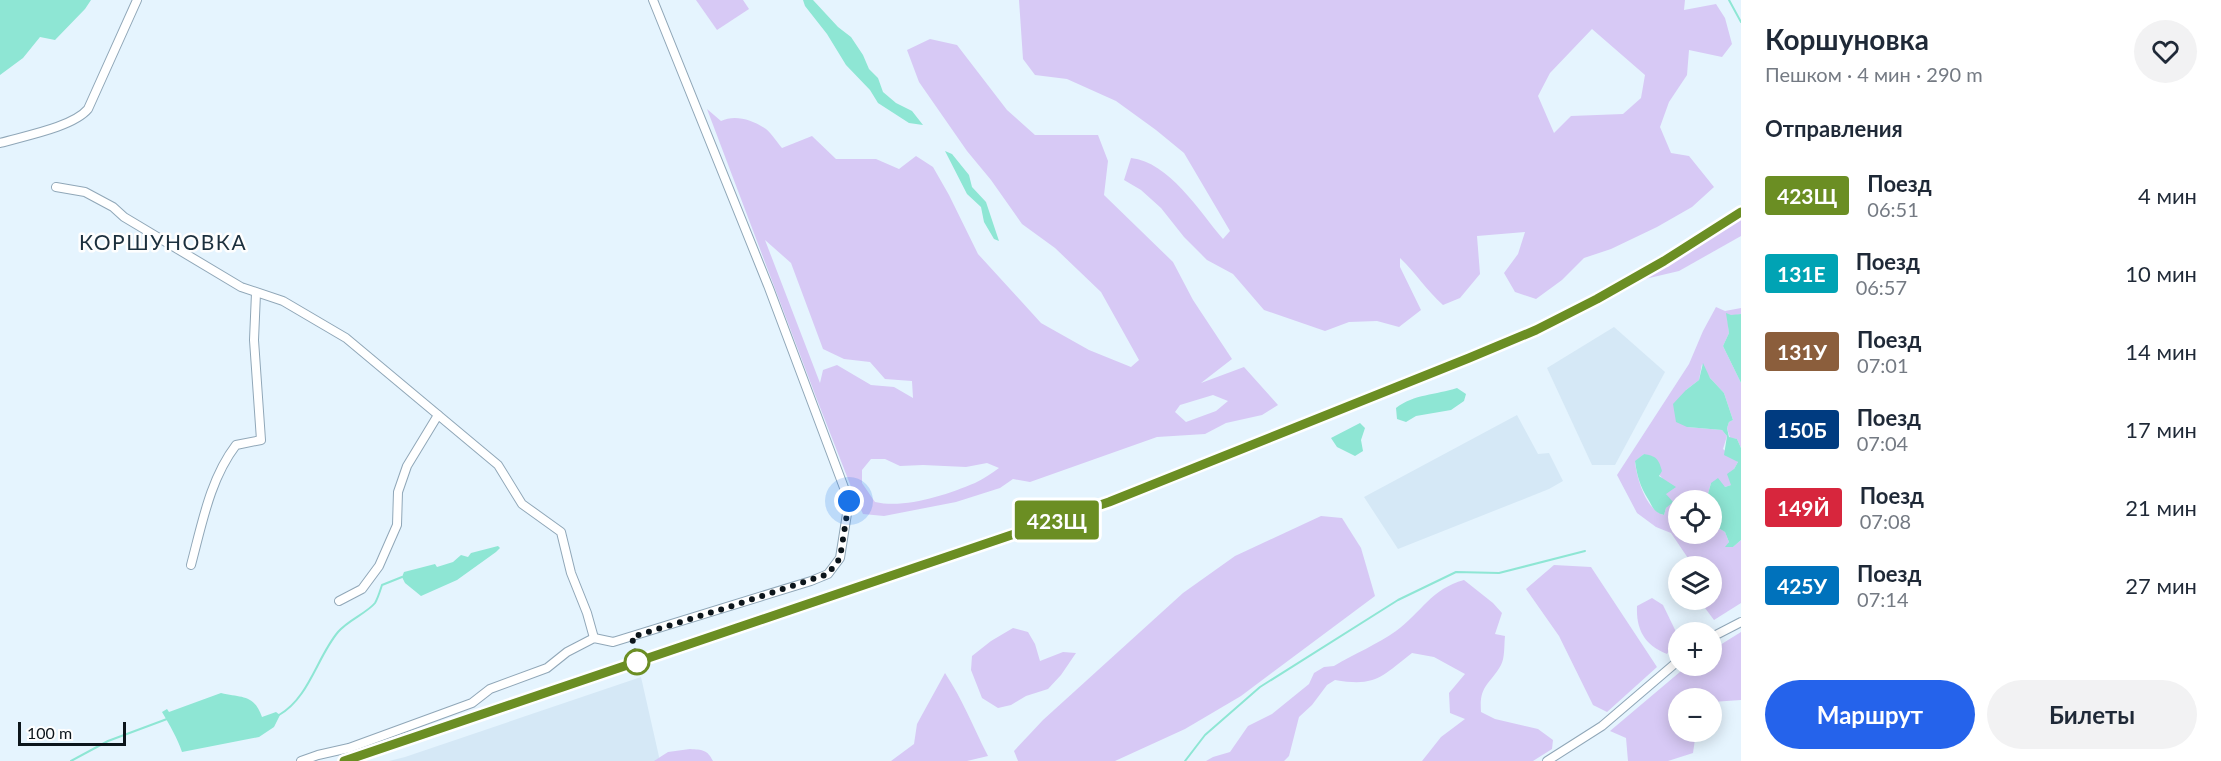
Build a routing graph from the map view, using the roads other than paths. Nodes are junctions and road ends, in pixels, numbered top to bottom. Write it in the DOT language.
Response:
graph roads {
  1 [pos="137,0"];
  2 [pos="653,0"];
  3 [pos="0,143"];
  4 [pos="56,187"];
  5 [pos="256,292"];
  6 [pos="438,415"];
  7 [pos="191,565"];
  8 [pos="339,602"];
  9 [pos="1741,622"];
  10 [pos="1722,632"];
  11 [pos="594,638"];
  12 [pos="1668,670"];
  13 [pos="302,761"];
  14 [pos="1547,761"];
  1 -- 3 [label="street"];
  2 -- 11 [label="street"];
  4 -- 5 [label="street"];
  5 -- 6 [label="street"];
  5 -- 7 [label="street"];
  6 -- 8 [label="street"];
  6 -- 11 [label="street"];
  9 -- 10 [label="street"];
  11 -- 13 [label="street"];
  12 -- 14 [label="street"];
}
